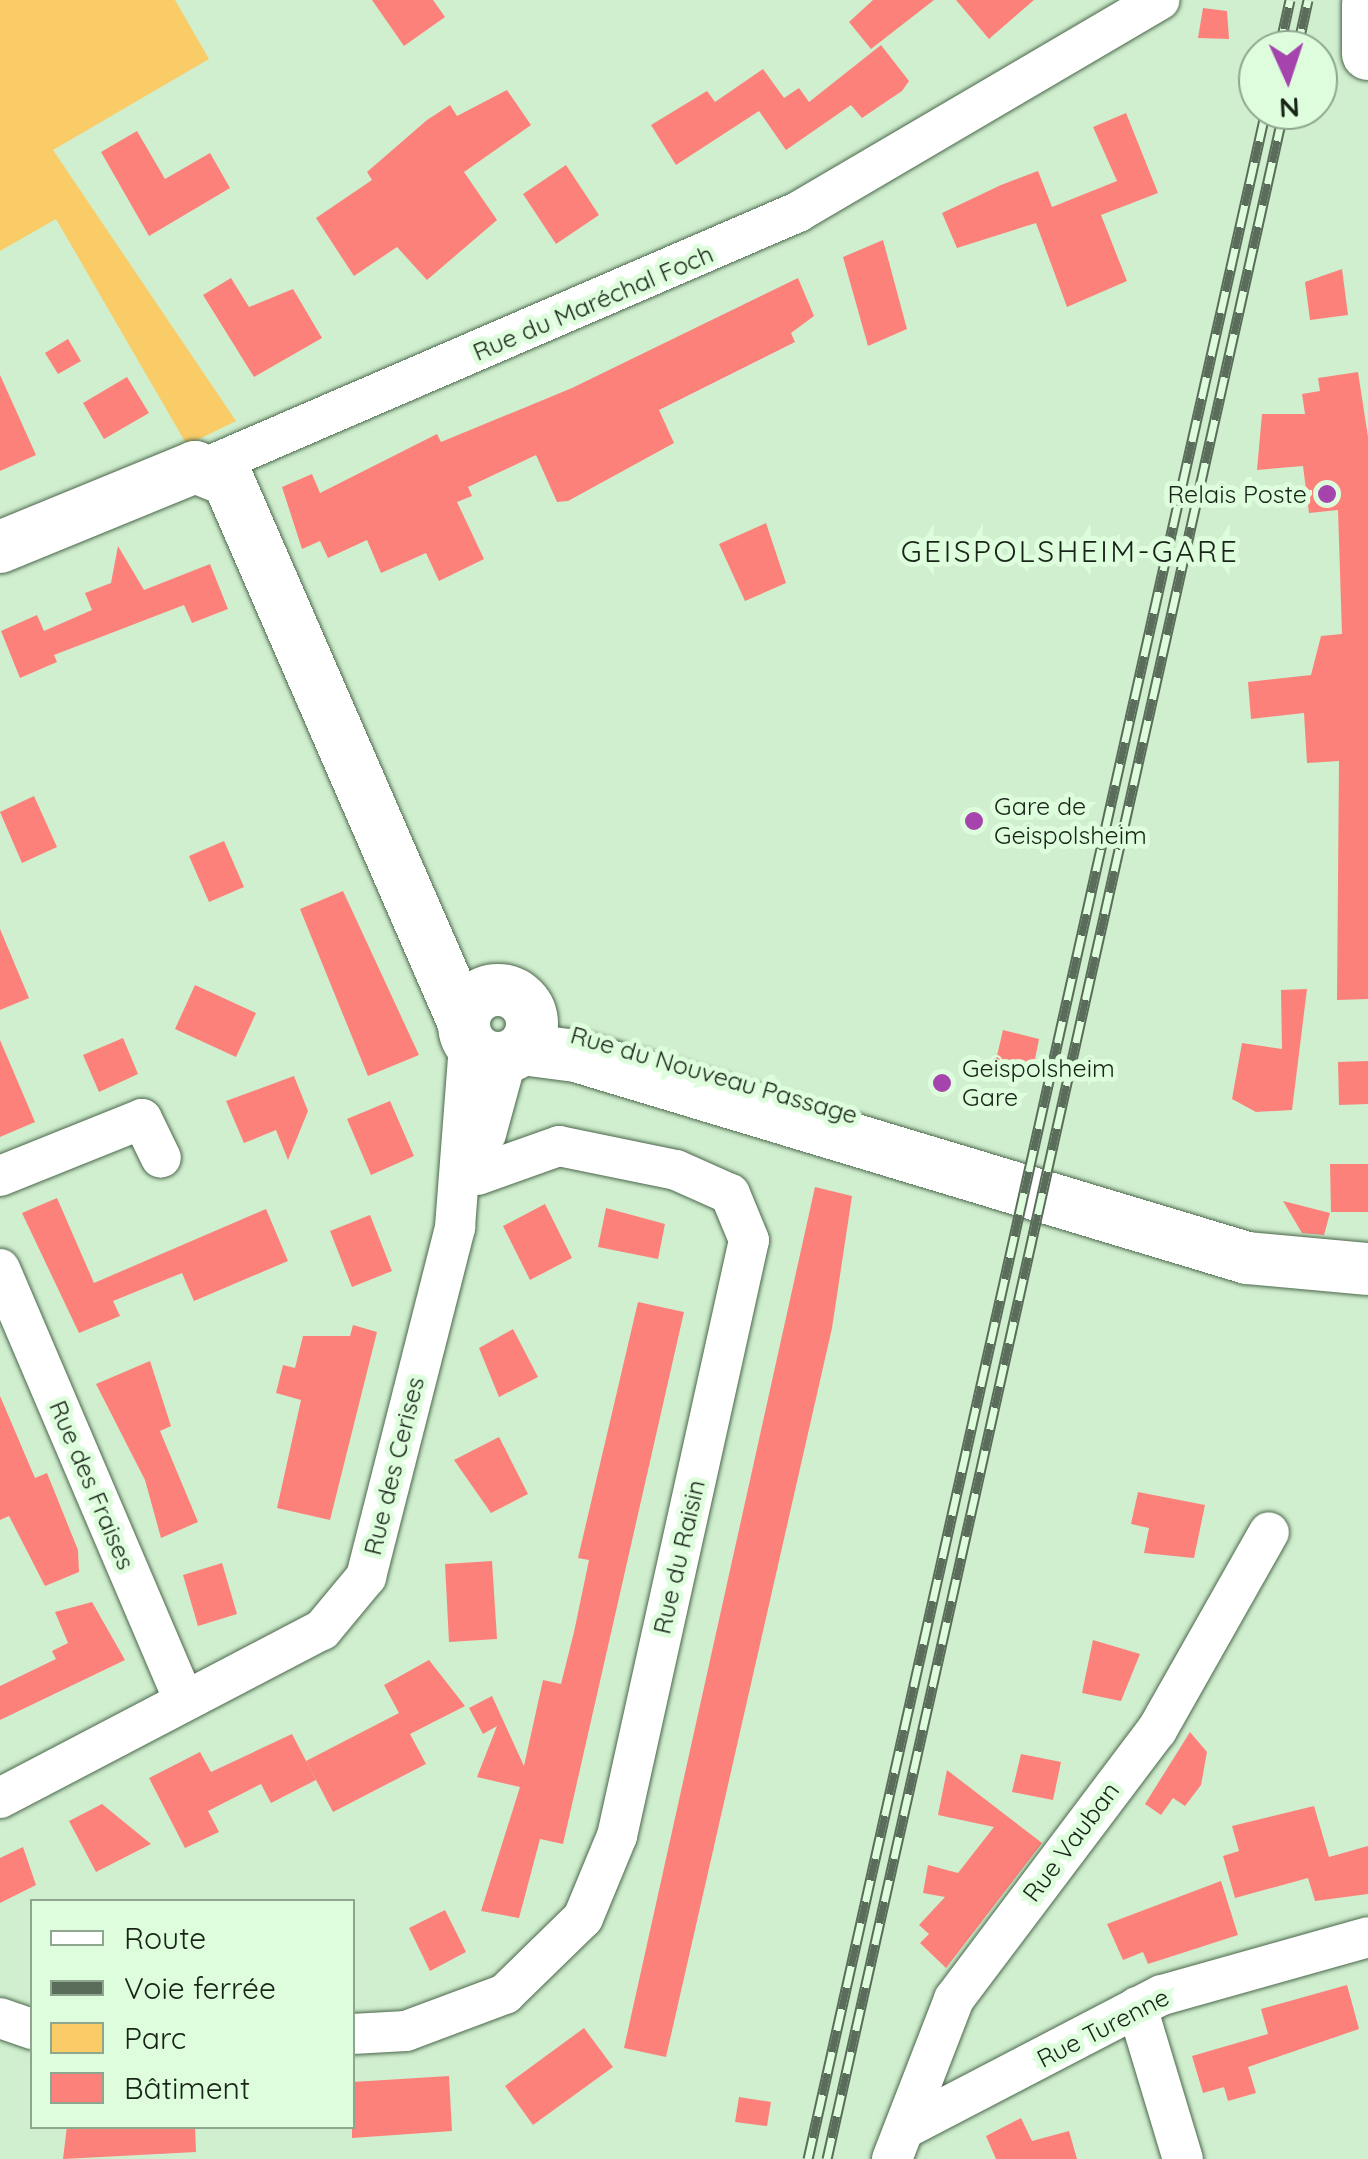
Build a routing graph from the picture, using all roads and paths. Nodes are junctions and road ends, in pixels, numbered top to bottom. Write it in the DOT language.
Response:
graph roads {
  1 [pos="1158,0"];
  2 [pos="1368,4"];
  3 [pos="1368,54"];
  4 [pos="207,467"];
  5 [pos="0,547"];
  6 [pos="497,1030"];
  7 [pos="161,1158"];
  8 [pos="0,1176"];
  9 [pos="478,1176"];
  10 [pos="455,1227"];
  11 [pos="1368,1268"];
  12 [pos="0,1269"];
  13 [pos="1269,1532"];
  14 [pos="184,1700"];
  15 [pos="0,1798"];
  16 [pos="1368,1936"];
  17 [pos="1136,2007"];
  18 [pos="0,2018"];
  19 [pos="30,2029"];
  20 [pos="355,2034"];
  21 [pos="899,2144"];
  22 [pos="1183,2159"];
  1 -- 4 [label="street, Rue du Maréchal Foch"];
  2 -- 3 [label="main road"];
  4 -- 5 [label="main road, Rue du Maréchal Foch"];
  4 -- 6 [label="main road"];
  6 -- 9 [label="street, Rue des Cerises"];
  6 -- 10 [label="street, Rue des Cerises"];
  6 -- 11 [label="main road, Rue du Nouveau Passage"];
  7 -- 8 [label="street"];
  9 -- 10 [label="street, Rue des Cerises"];
  9 -- 20 [label="street, Rue du Raisin"];
  10 -- 14 [label="street, Rue des Cerises"];
  12 -- 14 [label="street, Rue des Fraises"];
  13 -- 21 [label="street, Rue Vauban"];
  14 -- 15 [label="street, Rue des Cerises"];
  16 -- 17 [label="street, Rue Turenne"];
  17 -- 21 [label="street, Rue Turenne"];
  17 -- 22 [label="street"];
  18 -- 19 [label="street"];
}
